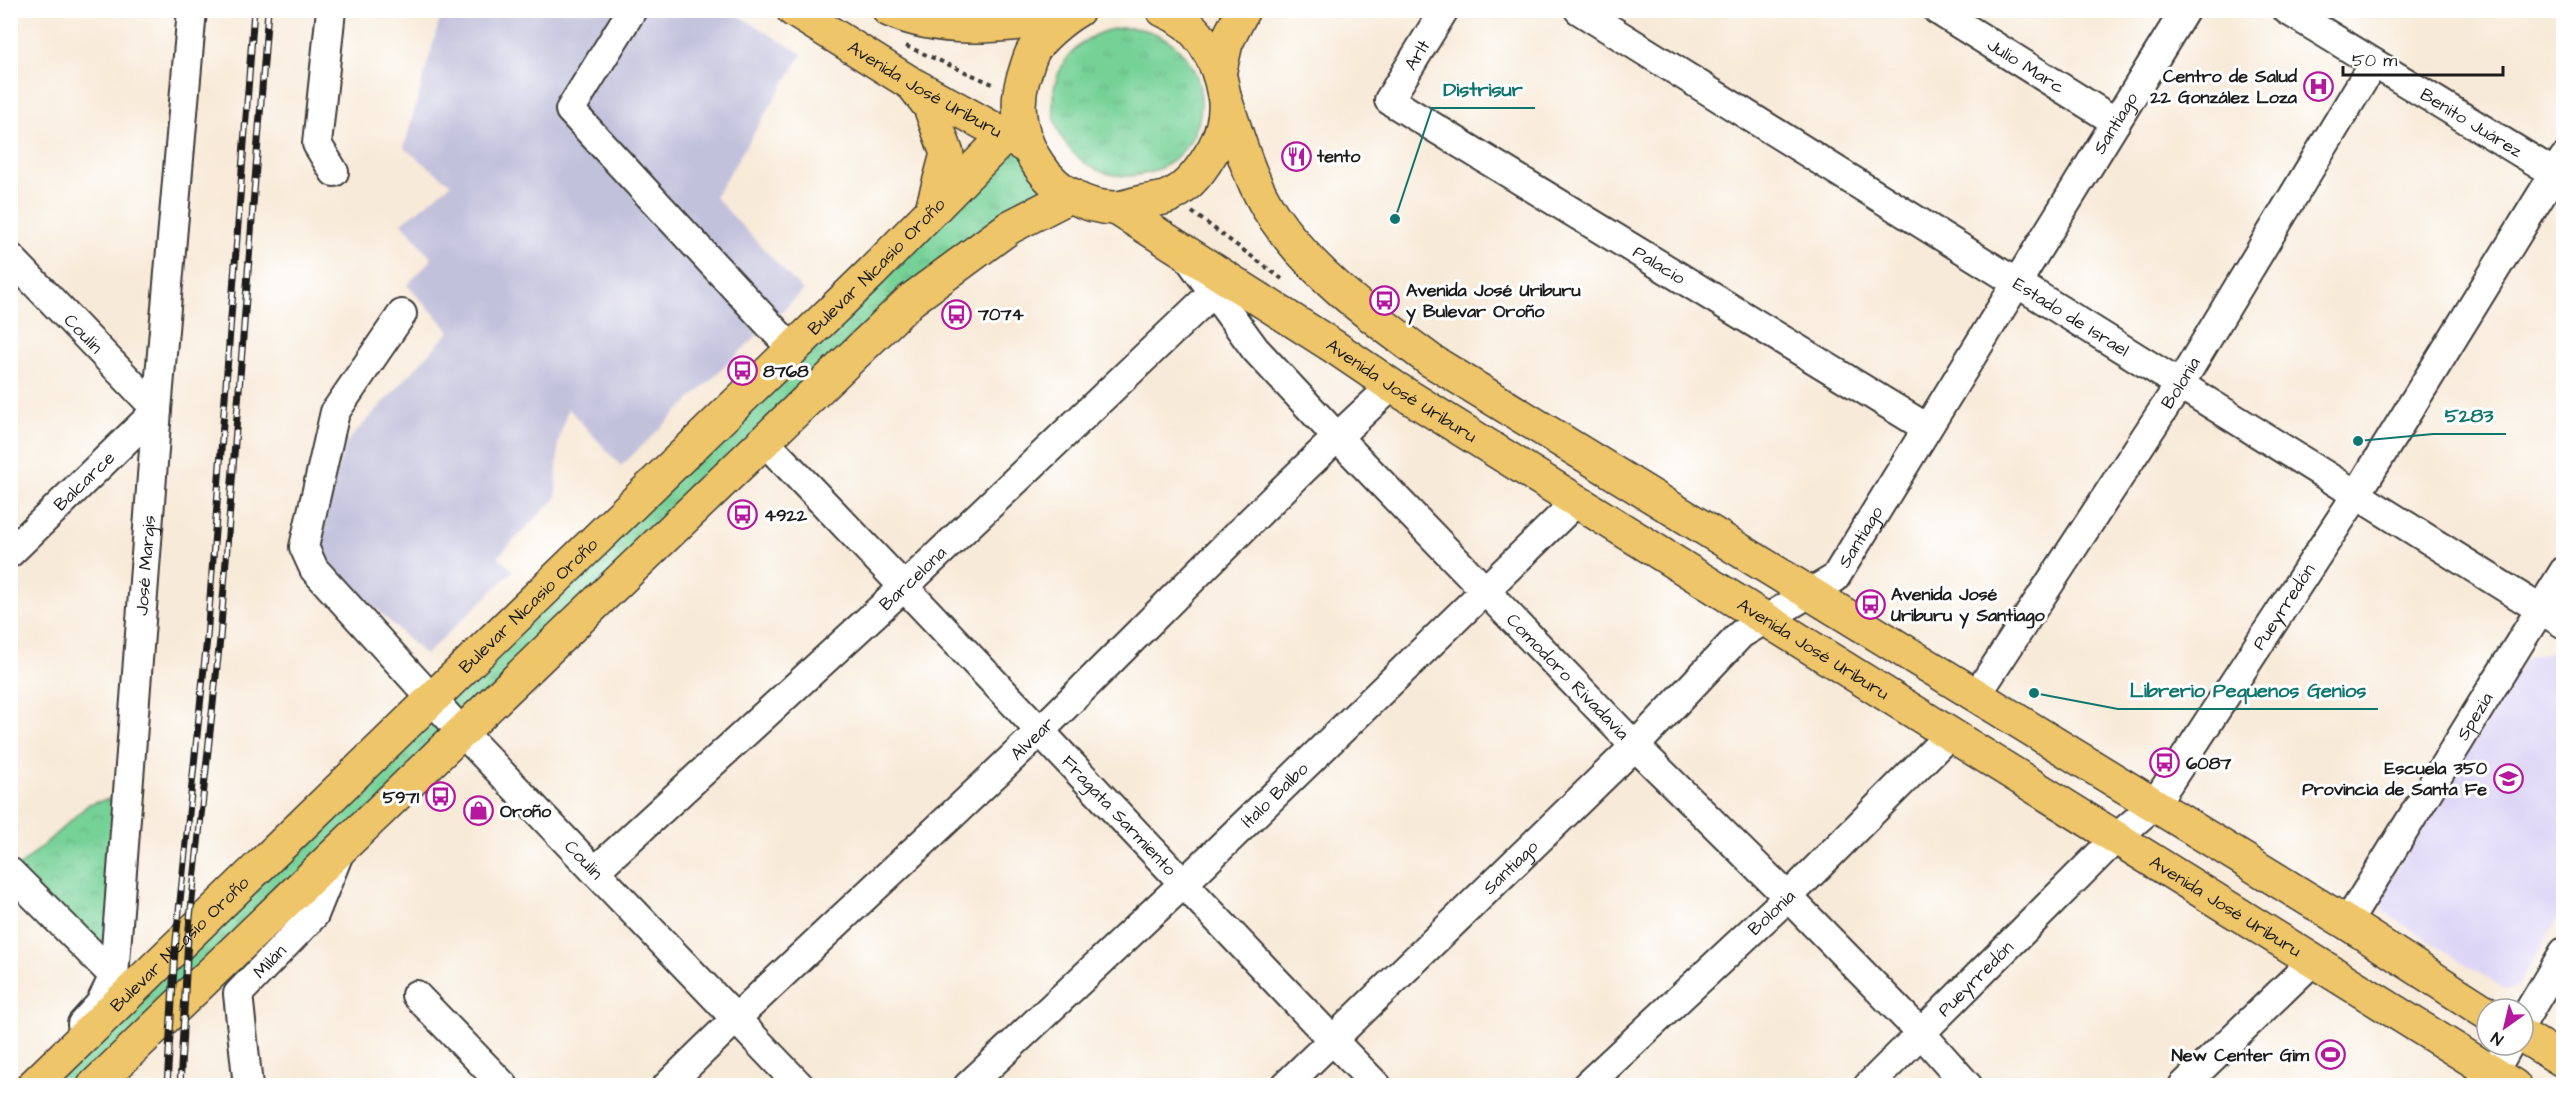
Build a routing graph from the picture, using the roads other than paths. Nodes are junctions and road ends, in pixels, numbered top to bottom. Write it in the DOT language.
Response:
graph roads {
  1 [pos="192,10"];
  2 [pos="331,10"];
  3 [pos="632,10"];
  4 [pos="793,10"];
  5 [pos="890,10"];
  6 [pos="1163,10"];
  7 [pos="1243,10"];
  8 [pos="1444,10"];
  9 [pos="1579,10"];
  10 [pos="1937,10"];
  11 [pos="2185,10"];
  12 [pos="2287,10"];
  13 [pos="1071,14"];
  14 [pos="2373,64"];
  15 [pos="1220,70"];
  16 [pos="912,84"];
  17 [pos="1389,100"];
  18 [pos="1226,102"];
  19 [pos="2116,122"];
  20 [pos="1018,125"];
  21 [pos="2560,170"];
  22 [pos="334,172"];
  23 [pos="1072,195"];
  24 [pos="1116,208"];
  25 [pos="931,213"];
  26 [pos="10,257"];
  27 [pos="2018,282"];
  28 [pos="1220,285"];
  29 [pos="402,314"];
  30 [pos="792,349"];
  31 [pos="2180,384"];
  32 [pos="1392,386"];
  33 [pos="157,410"];
  34 [pos="1927,428"];
  35 [pos="1337,437"];
  36 [pos="764,441"];
  37 [pos="2357,495"];
  38 [pos="1576,501"];
  39 [pos="10,553"];
  40 [pos="2564,571"];
  41 [pos="905,586"];
  42 [pos="1487,590"];
  43 [pos="1809,593"];
  44 [pos="2540,609"];
  45 [pos="1767,620"];
  46 [pos="2564,624"];
  47 [pos="1976,696"];
  48 [pos="432,699"];
  49 [pos="1040,730"];
  50 [pos="461,731"];
  51 [pos="1950,734"];
  52 [pos="1635,746"];
  53 [pos="2154,805"];
  54 [pos="2116,838"];
  55 [pos="342,846"];
  56 [pos="595,871"];
  57 [pos="10,872"];
  58 [pos="1183,884"];
  59 [pos="1788,897"];
  60 [pos="2346,923"];
  61 [pos="2564,952"];
  62 [pos="2313,961"];
  63 [pos="114,976"];
  64 [pos="416,995"];
  65 [pos="2535,1001"];
  66 [pos="2475,1005"];
  67 [pos="735,1018"];
  68 [pos="1921,1034"];
  69 [pos="1332,1040"];
  70 [pos="2535,1043"];
  71 [pos="2564,1061"];
  72 [pos="2499,1072"];
  73 [pos="18,1086"];
  74 [pos="33,1086"];
  75 [pos="94,1086"];
  76 [pos="248,1086"];
  77 [pos="504,1086"];
  78 [pos="667,1086"];
  79 [pos="800,1086"];
  80 [pos="968,1086"];
  81 [pos="1286,1086"];
  82 [pos="1377,1086"];
  83 [pos="1586,1086"];
  84 [pos="1868,1086"];
  85 [pos="1968,1086"];
  86 [pos="2183,1086"];
  1 -- 33 [label="street, José Margis"];
  2 -- 22 [label="street"];
  3 -- 30 [label="street"];
  4 -- 16 [label="main road, Avenida José Uriburu"];
  5 -- 13 [label="main road"];
  6 -- 15 [label="main road"];
  7 -- 15 [label="main road"];
  8 -- 17 [label="street, Arlt"];
  9 -- 27 [label="street, Estado de Israel"];
  10 -- 19 [label="street, Julio Marc"];
  11 -- 19 [label="street, Santiago"];
  12 -- 14 [label="street, Benito Juárez"];
  13 -- 20 [label="main road"];
  14 -- 21 [label="street, Benito Juárez"];
  14 -- 31 [label="street, Bolonia"];
  15 -- 18 [label="main road"];
  16 -- 20 [label="main road, Avenida José Uriburu"];
  16 -- 25 [label="main road"];
  17 -- 34 [label="street, Palacio"];
  18 -- 24 [label="main road"];
  18 -- 43 [label="main road"];
  19 -- 27 [label="street, Santiago"];
  20 -- 23 [label="main road"];
  20 -- 25 [label="main road, Bulevar Nicasio Oroño"];
  21 -- 37 [label="street, Pueyrredón"];
  23 -- 24 [label="main road"];
  23 -- 36 [label="main road"];
  24 -- 28 [label="main road, Avenida José Uriburu"];
  25 -- 30 [label="main road, Bulevar Nicasio Oroño"];
  26 -- 33 [label="street, Coulin"];
  27 -- 31 [label="street, Estado de Israel"];
  27 -- 34 [label="street, Santiago"];
  28 -- 32 [label="main road, Avenida José Uriburu"];
  28 -- 35 [label="street, Comodoro Rivadavia"];
  28 -- 41 [label="street, Barcelona"];
  29 -- 48 [label="street, Coulin"];
  30 -- 48 [label="main road, Bulevar Nicasio Oroño"];
  31 -- 37 [label="street, Estado de Israel"];
  31 -- 47 [label="street, Bolonia"];
  32 -- 35 [label="street, Alvear"];
  32 -- 38 [label="main road, Avenida José Uriburu"];
  33 -- 39 [label="street, Balcarce"];
  33 -- 63 [label="street, José Margis"];
  34 -- 43 [label="street, Santiago"];
  35 -- 42 [label="street, Comodoro Rivadavia"];
  35 -- 49 [label="street, Alvear"];
  36 -- 41 [label="street, Fragata Sarmiento"];
  36 -- 50 [label="main road"];
  37 -- 44 [label="street, Estado de Israel"];
  37 -- 53 [label="street, Pueyrredón"];
  38 -- 42 [label="street, Ítalo Balbo"];
  38 -- 45 [label="main road, Avenida José Uriburu"];
  40 -- 44 [label="street, Spezia"];
  41 -- 49 [label="street, Fragata Sarmiento"];
  41 -- 56 [label="street, Barcelona"];
  42 -- 52 [label="street, Comodoro Rivadavia"];
  42 -- 58 [label="street, Ítalo Balbo"];
  43 -- 45 [label="street, Santiago"];
  43 -- 47 [label="main road"];
  44 -- 46 [label="street, Estado de Israel"];
  44 -- 60 [label="street, Spezia"];
  45 -- 51 [label="main road, Avenida José Uriburu"];
  45 -- 52 [label="street, Santiago"];
  47 -- 53 [label="main road"];
  48 -- 50 [label="street, Coulin"];
  48 -- 74 [label="main road, Bulevar Nicasio Oroño"];
  49 -- 58 [label="street, Fragata Sarmiento"];
  49 -- 67 [label="street, Alvear"];
  50 -- 55 [label="main road"];
  50 -- 56 [label="street, Coulin"];
  51 -- 54 [label="main road, Avenida José Uriburu"];
  51 -- 59 [label="street, Bolonia"];
  52 -- 59 [label="street, Comodoro Rivadavia"];
  52 -- 69 [label="street, Santiago"];
  53 -- 54 [label="street, Pueyrredón"];
  53 -- 60 [label="main road"];
  54 -- 62 [label="main road, Avenida José Uriburu"];
  54 -- 68 [label="street, Pueyrredón"];
  55 -- 75 [label="main road"];
  55 -- 76 [label="street, Milán"];
  56 -- 67 [label="street, Coulin"];
  57 -- 63 [label="street"];
  58 -- 69 [label="street, Fragata Sarmiento"];
  58 -- 80 [label="street, Ítalo Balbo"];
  59 -- 68 [label="street, Comodoro Rivadavia"];
  59 -- 83 [label="street, Bolonia"];
  60 -- 66 [label="main road"];
  61 -- 65 [label="street"];
  62 -- 72 [label="main road, Avenida José Uriburu"];
  62 -- 86 [label="street"];
  63 -- 73 [label="street, José Margis"];
  64 -- 77 [label="street"];
  67 -- 78 [label="street, Alvear"];
  67 -- 79 [label="street, Coulin"];
  68 -- 84 [label="street, Pueyrredón"];
  68 -- 85 [label="street, Comodoro Rivadavia"];
  69 -- 81 [label="street, Santiago"];
  69 -- 82 [label="street, Fragata Sarmiento"];
  70 -- 71 [label="main road"];
}
